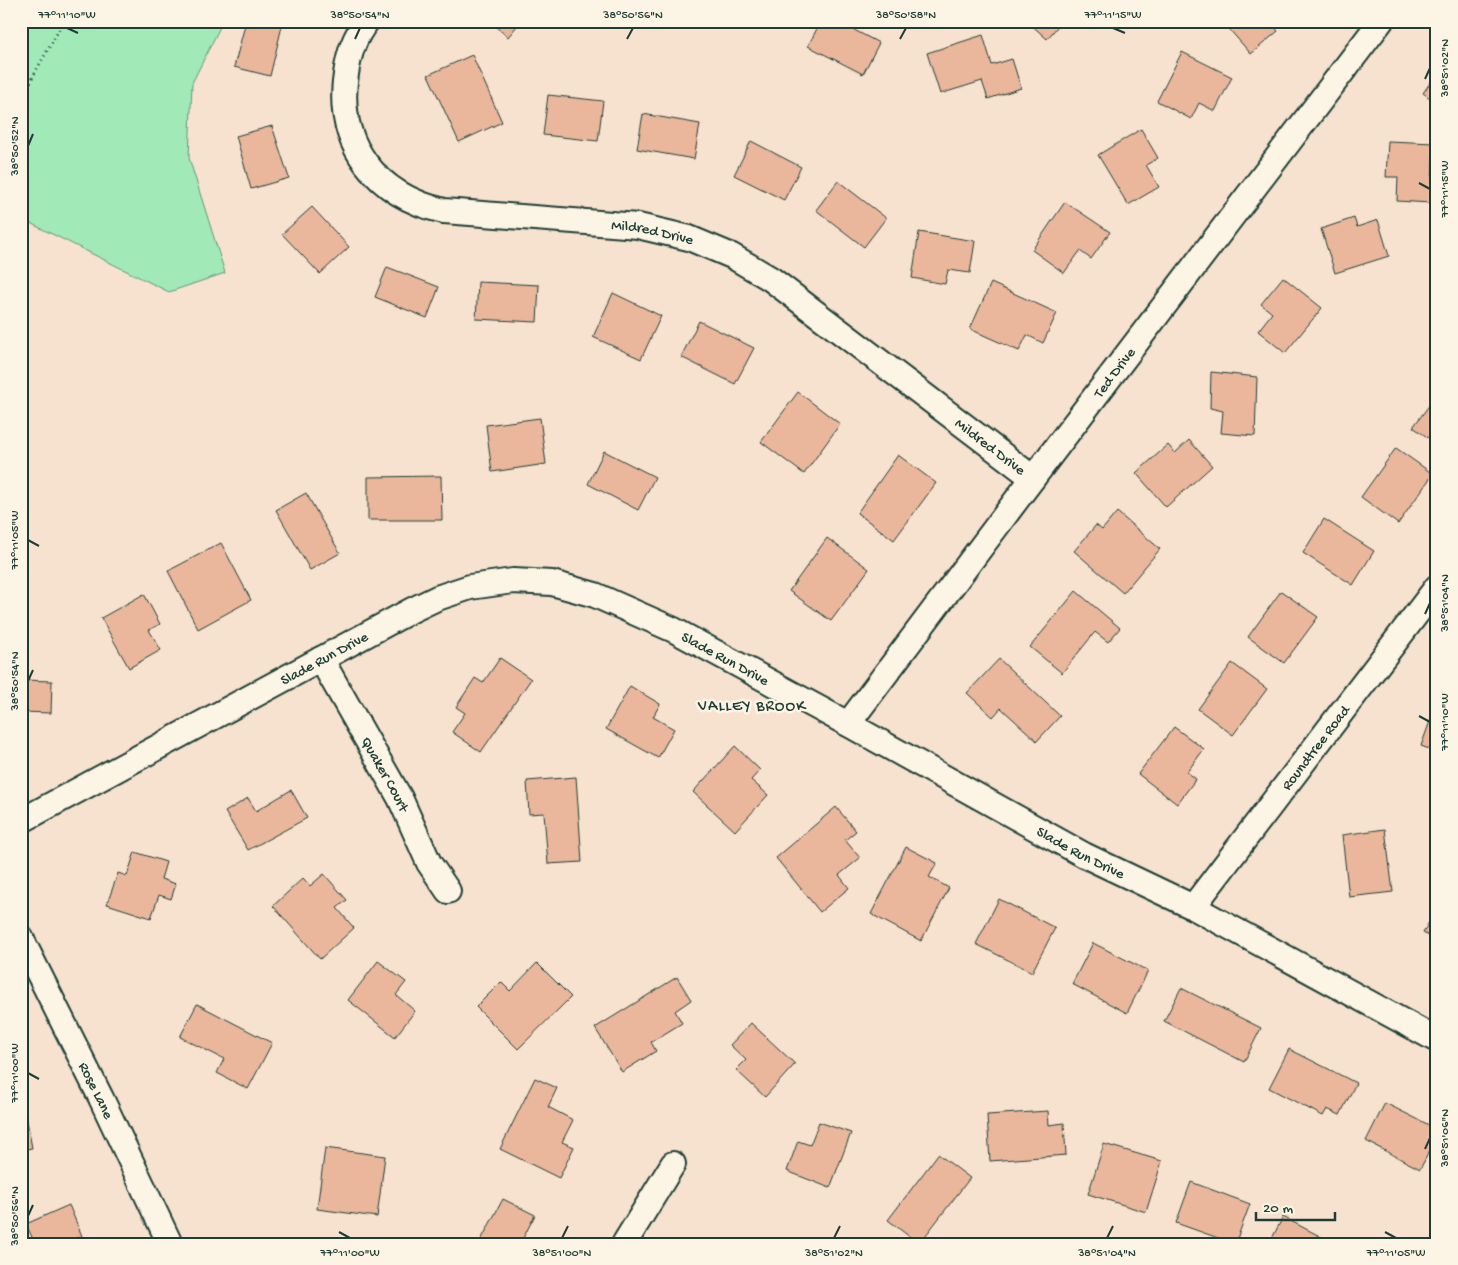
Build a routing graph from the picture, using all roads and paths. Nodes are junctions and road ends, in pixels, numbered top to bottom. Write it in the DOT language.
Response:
graph roads {
  1 [pos="64,21"];
  2 [pos="367,21"];
  3 [pos="1381,21"];
  4 [pos="21,106"];
  5 [pos="1032,478"];
  6 [pos="1437,587"];
  7 [pos="1428,615"];
  8 [pos="321,659"];
  9 [pos="848,724"];
  10 [pos="21,821"];
  11 [pos="448,890"];
  12 [pos="1193,907"];
  13 [pos="21,938"];
  14 [pos="1437,1040"];
  15 [pos="674,1164"];
  16 [pos="170,1244"];
  17 [pos="624,1244"];
  1 -- 4 [label="path"];
  2 -- 5 [label="street, Mildred Drive"];
  3 -- 5 [label="street, Ted Drive"];
  5 -- 9 [label="street, Ted Drive"];
  6 -- 7 [label="street, Roundtree Road"];
  7 -- 12 [label="street, Roundtree Road"];
  8 -- 9 [label="street, Slade Run Drive"];
  8 -- 10 [label="street, Slade Run Drive"];
  8 -- 11 [label="street, Quaker Court"];
  9 -- 12 [label="street, Slade Run Drive"];
  12 -- 14 [label="street, Slade Run Drive"];
  13 -- 16 [label="street, Rose Lane"];
  15 -- 17 [label="street"];
}
